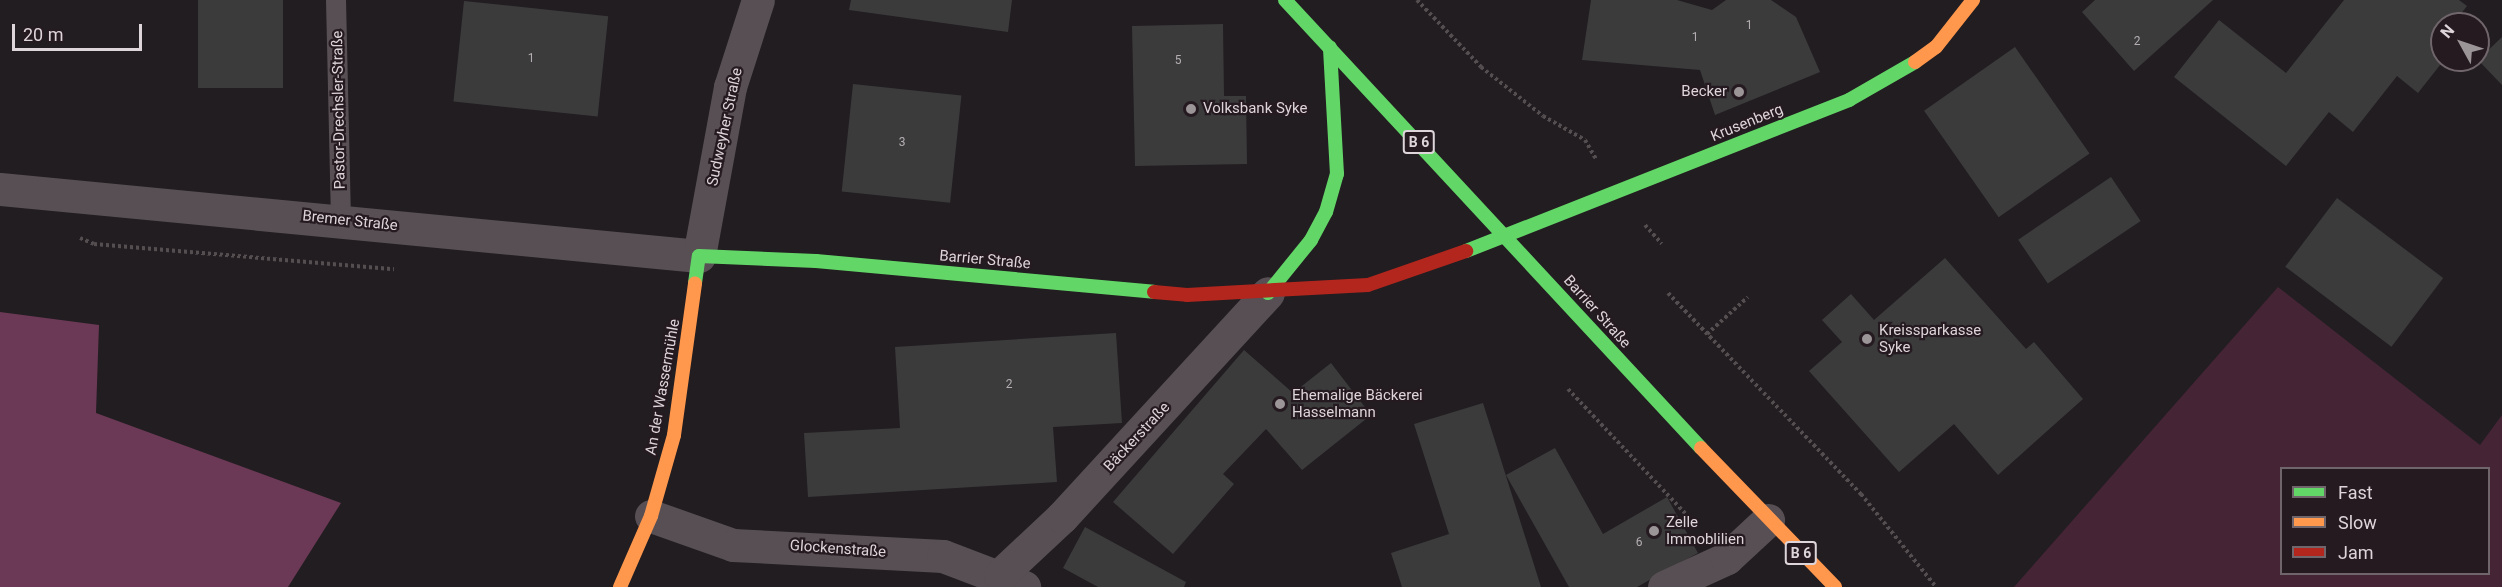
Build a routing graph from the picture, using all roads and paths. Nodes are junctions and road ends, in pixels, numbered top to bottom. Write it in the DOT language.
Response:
graph roads {
  1 [pos="336,0"];
  2 [pos="758,0"];
  3 [pos="1285,0"];
  4 [pos="1417,0"];
  5 [pos="1973,0"];
  6 [pos="1330,46"];
  7 [pos="1543,116"];
  8 [pos="5,190"];
  9 [pos="341,220"];
  10 [pos="1507,237"];
  11 [pos="699,256"];
  12 [pos="1268,293"];
  13 [pos="1668,293"];
  14 [pos="1748,297"];
  15 [pos="1707,334"];
  16 [pos="1568,389"];
  17 [pos="651,516"];
  18 [pos="1768,520"];
  19 [pos="1727,558"];
  20 [pos="1012,581"];
  21 [pos="620,587"];
  22 [pos="1664,587"];
  23 [pos="1835,587"];
  24 [pos="1936,587"];
  1 -- 9 [label="lane, Pastor-Drechsler-Straße"];
  2 -- 11 [label="street, Sudweyher Straße"];
  3 -- 6 [label="street, B 6"];
  4 -- 7 [label="path"];
  5 -- 10 [label="street, Krusenberg"];
  6 -- 10 [label="street, B 6"];
  6 -- 12 [label="street"];
  8 -- 9 [label="street, Bremer Straße"];
  9 -- 11 [label="street, Bremer Straße"];
  10 -- 12 [label="street, Barrier Straße"];
  10 -- 18 [label="street, Barrier Straße / B 6"];
  11 -- 12 [label="street, Barrier Straße"];
  11 -- 17 [label="street, An der Wassermühle"];
  12 -- 20 [label="street, Bäckerstraße"];
  13 -- 15 [label="path"];
  14 -- 15 [label="path"];
  15 -- 24 [label="path"];
  16 -- 19 [label="path"];
  17 -- 20 [label="street, Glockenstraße"];
  17 -- 21 [label="street, An der Wassermühle"];
  18 -- 19 [label="street"];
  18 -- 23 [label="street, Barrier Straße / B 6"];
  19 -- 22 [label="street"];
}
